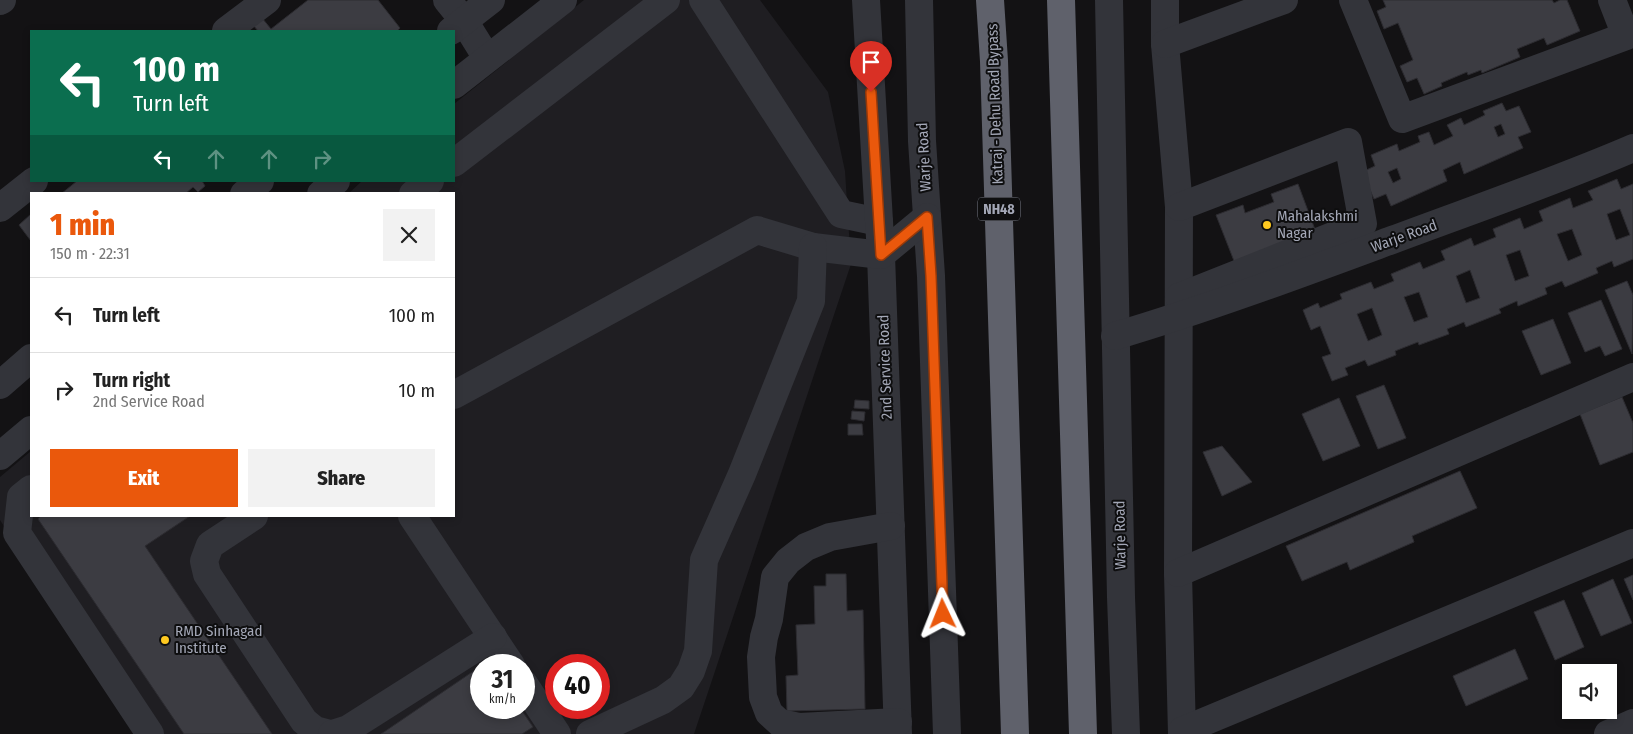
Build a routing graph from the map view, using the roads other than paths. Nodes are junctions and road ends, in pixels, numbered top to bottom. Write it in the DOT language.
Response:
graph roads {
  1 [pos="266,0"];
  2 [pos="447,0"];
  3 [pos="491,0"];
  4 [pos="563,0"];
  5 [pos="666,0"];
  6 [pos="703,0"];
  7 [pos="866,0"];
  8 [pos="919,0"];
  9 [pos="990,0"];
  10 [pos="1061,0"];
  11 [pos="1109,0"];
  12 [pos="1165,0"];
  13 [pos="1284,0"];
  14 [pos="1353,0"];
  15 [pos="1612,0"];
  16 [pos="458,26"];
  17 [pos="227,30"];
  18 [pos="1165,44"];
  19 [pos="487,58"];
  20 [pos="455,84"];
  21 [pos="1633,148"];
  22 [pos="455,162"];
  23 [pos="33,182"];
  24 [pos="259,182"];
  25 [pos="335,182"];
  26 [pos="429,182"];
  27 [pos="246,192"];
  28 [pos="323,192"];
  29 [pos="416,192"];
  30 [pos="1178,207"];
  31 [pos="0,208"];
  32 [pos="927,217"];
  33 [pos="879,222"];
  34 [pos="814,246"];
  35 [pos="881,255"];
  36 [pos="1179,307"];
  37 [pos="1115,336"];
  38 [pos="30,359"];
  39 [pos="1633,377"];
  40 [pos="0,385"];
  41 [pos="455,394"];
  42 [pos="30,431"];
  43 [pos="0,456"];
  44 [pos="30,490"];
  45 [pos="252,517"];
  46 [pos="413,517"];
  47 [pos="891,526"];
  48 [pos="1633,543"];
  49 [pos="1178,573"];
  50 [pos="493,637"];
  51 [pos="504,654"];
  52 [pos="535,701"];
  53 [pos="1633,724"];
  54 [pos="898,728"];
  55 [pos="1182,733"];
  56 [pos="150,734"];
  57 [pos="331,734"];
  58 [pos="557,734"];
  59 [pos="590,734"];
  60 [pos="947,734"];
  61 [pos="1015,734"];
  62 [pos="1083,734"];
  63 [pos="1126,734"];
  64 [pos="1608,734"];
  1 -- 17 [label="street"];
  2 -- 16 [label="street"];
  3 -- 16 [label="street"];
  4 -- 19 [label="street"];
  5 -- 22 [label="street"];
  6 -- 33 [label="street"];
  7 -- 33 [label="street, 2nd Service Road"];
  8 -- 32 [label="street, Warje Road"];
  9 -- 61 [label="highway, Katraj - Dehu Road Bypass / NH48"];
  10 -- 62 [label="highway"];
  11 -- 37 [label="street, Warje Road"];
  12 -- 18 [label="street"];
  13 -- 18 [label="street"];
  14 -- 15 [label="street"];
  16 -- 19 [label="street"];
  18 -- 30 [label="street"];
  19 -- 20 [label="street"];
  21 -- 36 [label="street, Warje Road"];
  23 -- 31 [label="street"];
  24 -- 27 [label="street"];
  25 -- 28 [label="street"];
  26 -- 29 [label="street"];
  30 -- 36 [label="street"];
  30 -- 36 [label="street"];
  32 -- 35 [label="street"];
  32 -- 60 [label="street, Warje Road"];
  33 -- 35 [label="street, 2nd Service Road"];
  34 -- 35 [label="street"];
  34 -- 41 [label="street"];
  34 -- 59 [label="street"];
  35 -- 47 [label="street, 2nd Service Road"];
  36 -- 37 [label="street, Warje Road"];
  36 -- 49 [label="street"];
  37 -- 63 [label="street, Warje Road"];
  38 -- 40 [label="street"];
  39 -- 49 [label="street"];
  42 -- 43 [label="street"];
  44 -- 56 [label="street"];
  45 -- 57 [label="street"];
  46 -- 50 [label="street"];
  47 -- 54 [label="street, 2nd Service Road"];
  47 -- 54 [label="street"];
  48 -- 55 [label="street"];
  49 -- 55 [label="street"];
  50 -- 51 [label="street"];
  50 -- 57 [label="street"];
  52 -- 58 [label="street"];
  53 -- 64 [label="street"];
}
